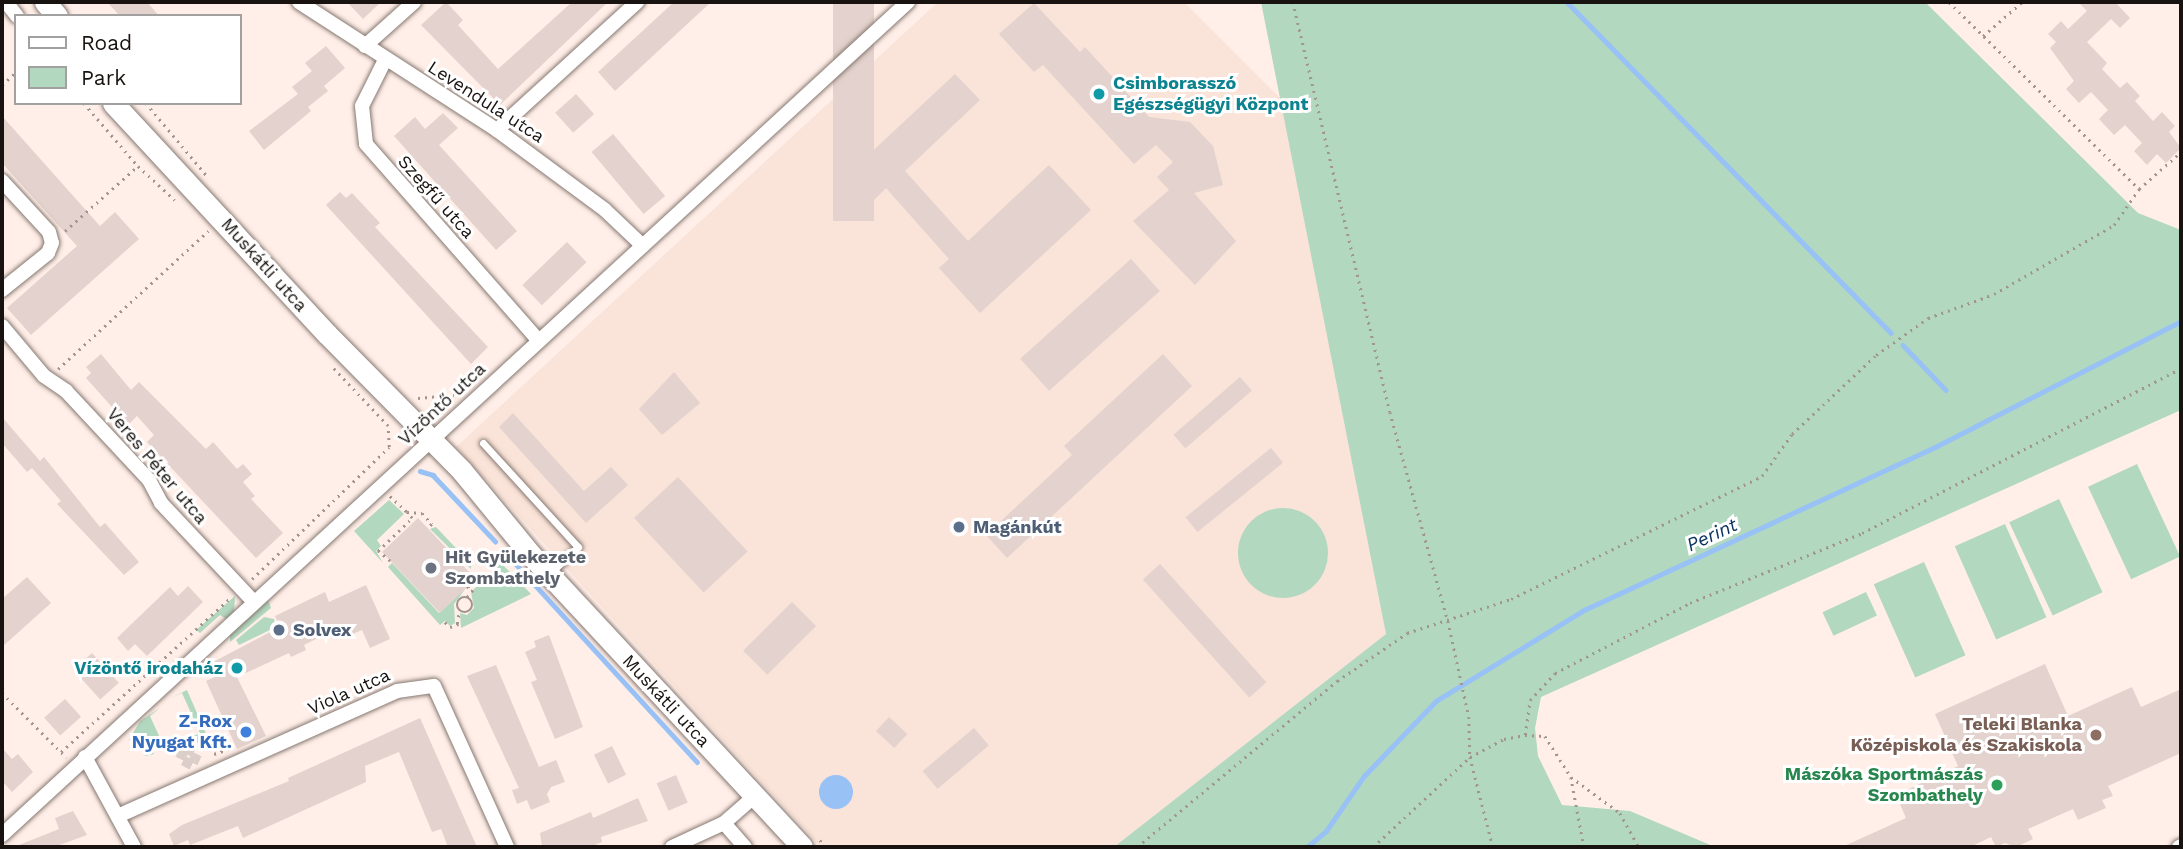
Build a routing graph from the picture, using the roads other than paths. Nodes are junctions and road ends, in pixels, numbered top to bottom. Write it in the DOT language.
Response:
graph roads {
  1 [pos="299,2"];
  2 [pos="414,2"];
  3 [pos="637,2"];
  4 [pos="908,2"];
  5 [pos="365,46"];
  6 [pos="385,60"];
  7 [pos="115,105"];
  8 [pos="130,105"];
  9 [pos="497,130"];
  10 [pos="4,187"];
  11 [pos="201,196"];
  12 [pos="643,246"];
  13 [pos="2,290"];
  14 [pos="2,326"];
  15 [pos="539,341"];
  16 [pos="483,443"];
  17 [pos="428,444"];
  18 [pos="549,575"];
  19 [pos="254,602"];
  20 [pos="80,762"];
  21 [pos="755,796"];
  22 [pos="120,815"];
  23 [pos="724,823"];
  24 [pos="2,835"];
  25 [pos="134,847"];
  26 [pos="506,847"];
  27 [pos="672,847"];
  28 [pos="745,847"];
  29 [pos="802,847"];
  1 -- 5 [label="street, Levendula utca"];
  2 -- 5 [label="street"];
  3 -- 9 [label="street"];
  4 -- 12 [label="street, Vízöntő utca"];
  5 -- 6 [label="street, Levendula utca"];
  6 -- 9 [label="street, Levendula utca"];
  6 -- 15 [label="street, Szegfű utca"];
  7 -- 11 [label="main road, Muskátli utca"];
  8 -- 11 [label="main road, Muskátli utca"];
  9 -- 12 [label="street, Levendula utca"];
  10 -- 13 [label="street"];
  11 -- 17 [label="main road, Muskátli utca"];
  12 -- 15 [label="street, Vízöntő utca"];
  14 -- 19 [label="street, Veres Péter utca"];
  15 -- 17 [label="street, Vízöntő utca"];
  16 -- 18 [label="lane"];
  17 -- 18 [label="main road, Muskátli utca"];
  17 -- 19 [label="street, Vízöntő utca"];
  18 -- 21 [label="main road, Muskátli utca"];
  19 -- 20 [label="street, Vízöntő utca"];
  20 -- 22 [label="street"];
  20 -- 24 [label="street, Vízöntő utca"];
  21 -- 23 [label="street"];
  21 -- 29 [label="main road, Muskátli utca"];
  22 -- 25 [label="street"];
  22 -- 26 [label="street, Viola utca"];
  23 -- 27 [label="street"];
  23 -- 28 [label="street"];
}
